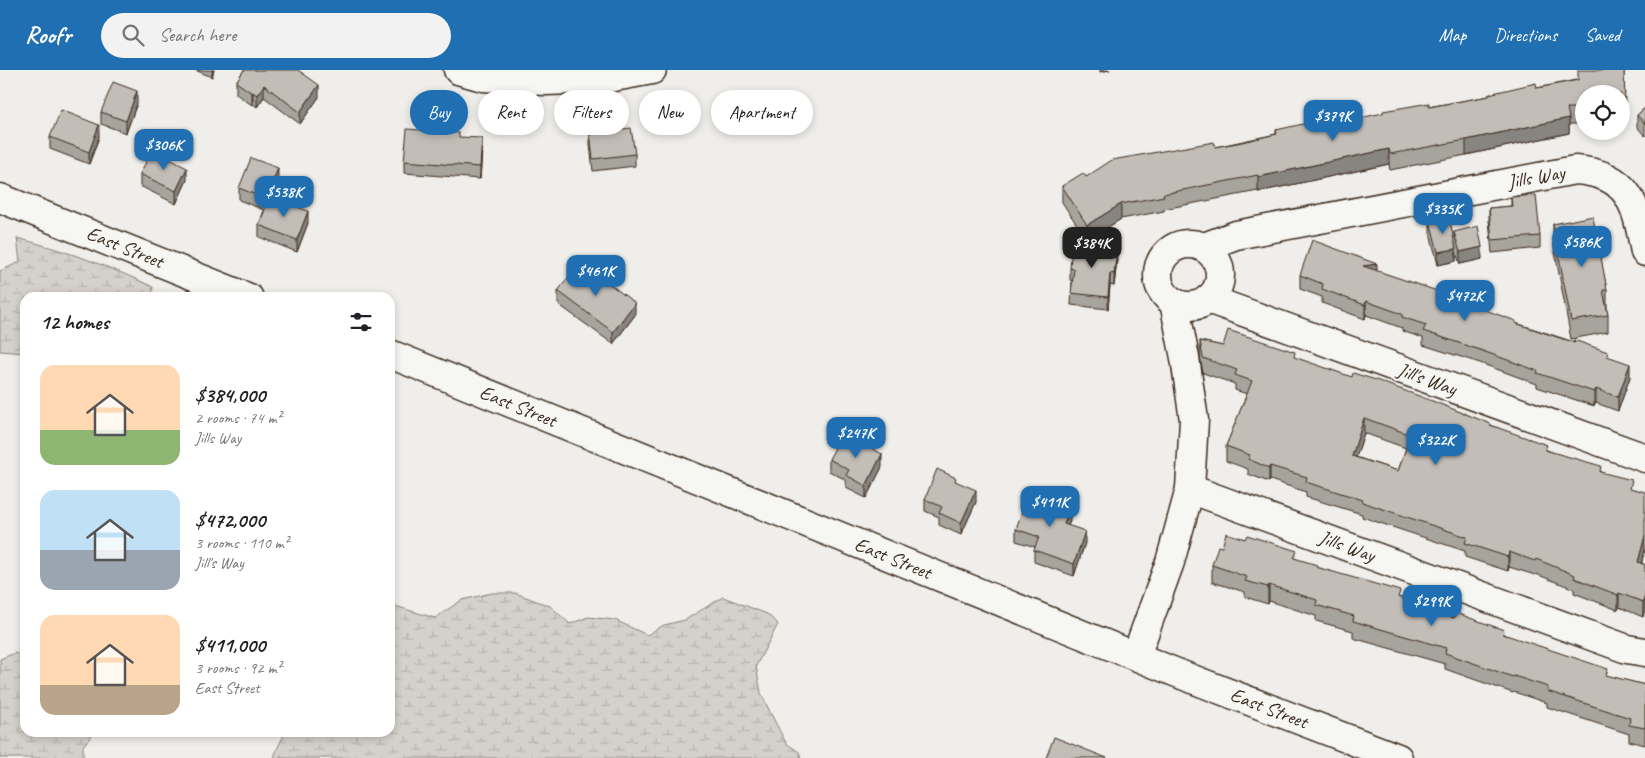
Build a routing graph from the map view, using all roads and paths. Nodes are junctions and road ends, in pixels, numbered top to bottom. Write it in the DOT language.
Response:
graph roads {
  1 [pos="458,70"];
  2 [pos="652,70"];
  3 [pos="0,198"];
  4 [pos="1204,247"];
  5 [pos="1645,252"];
  6 [pos="234,292"];
  7 [pos="1208,300"];
  8 [pos="1174,302"];
  9 [pos="395,356"];
  10 [pos="1645,458"];
  11 [pos="1190,489"];
  12 [pos="1645,652"];
  13 [pos="1136,656"];
  14 [pos="1398,758"];
  1 -- 2 [label="street"];
  3 -- 6 [label="street, East Street"];
  4 -- 5 [label="street, Jills Way"];
  4 -- 7 [label="street"];
  4 -- 8 [label="street, Jills Way"];
  7 -- 8 [label="street"];
  7 -- 10 [label="street, Jill's Way"];
  8 -- 11 [label="street, Jills Way"];
  9 -- 13 [label="street, East Street"];
  11 -- 12 [label="street, Jills Way"];
  11 -- 13 [label="street, Jills Way"];
  13 -- 14 [label="street, East Street"];
}
